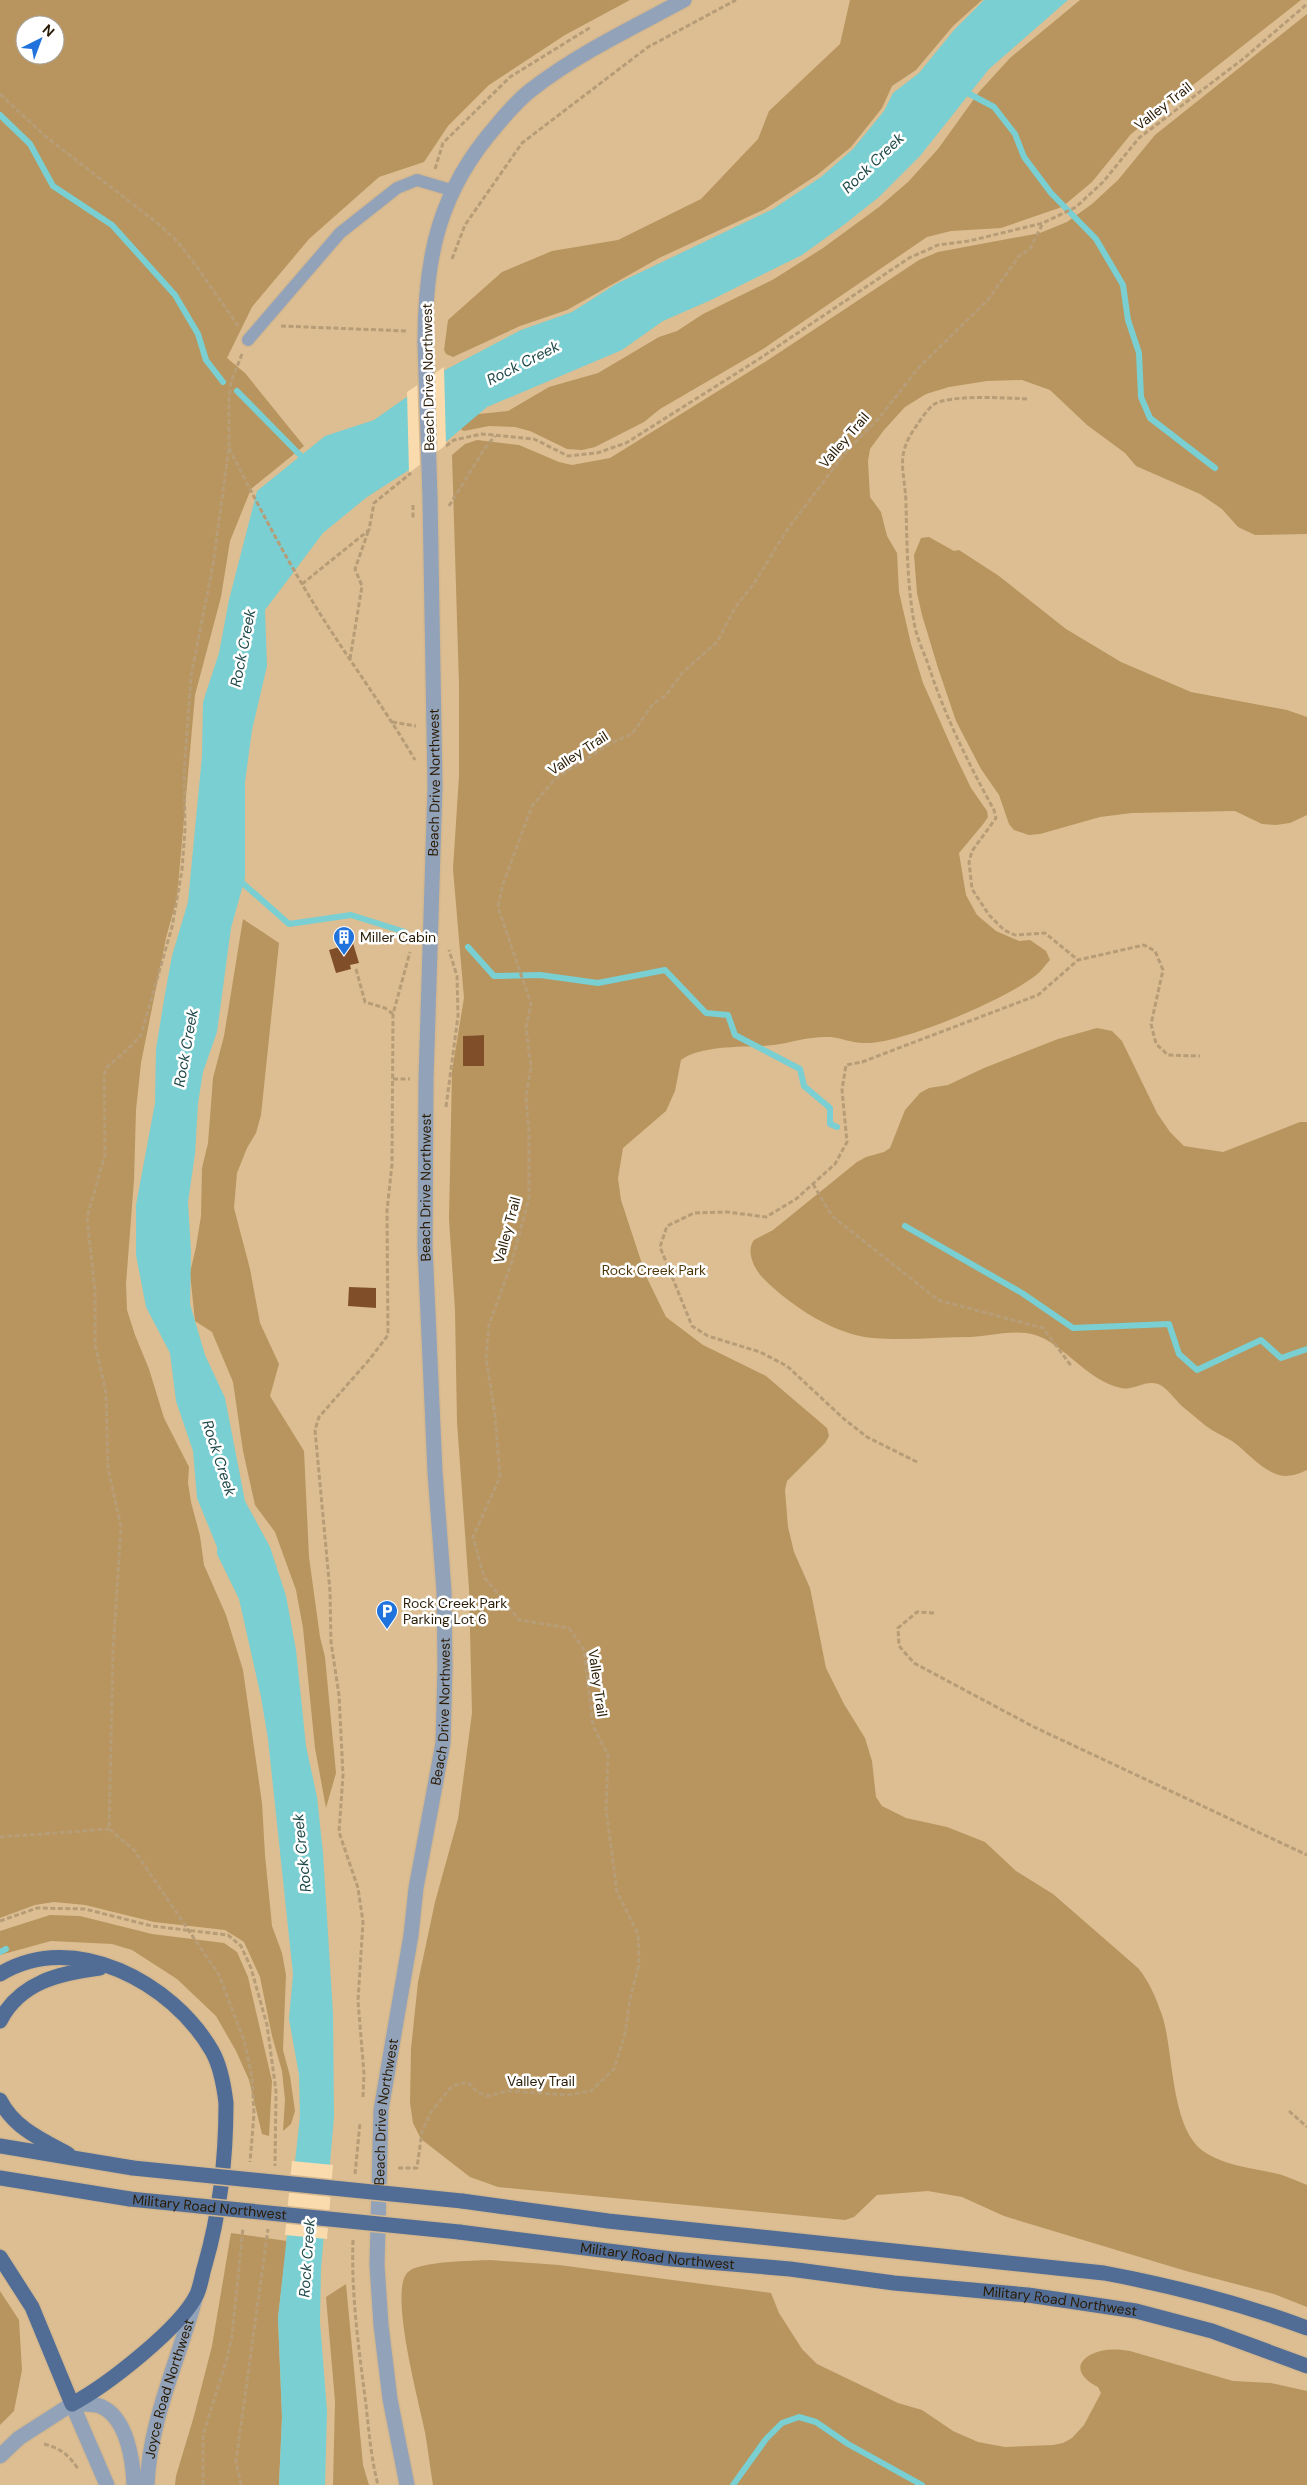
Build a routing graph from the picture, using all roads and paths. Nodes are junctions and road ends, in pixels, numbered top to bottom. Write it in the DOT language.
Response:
graph roads {
  1 [pos="684,0"];
  2 [pos="736,0"];
  3 [pos="1307,4"];
  4 [pos="0,94"];
  5 [pos="451,190"];
  6 [pos="1043,223"];
  7 [pos="451,266"];
  8 [pos="260,326"];
  9 [pos="410,331"];
  10 [pos="248,340"];
  11 [pos="1027,398"];
  12 [pos="496,436"];
  13 [pos="229,447"];
  14 [pos="440,451"];
  15 [pos="418,467"];
  16 [pos="430,503"];
  17 [pos="369,530"];
  18 [pos="302,584"];
  19 [pos="350,659"];
  20 [pos="392,721"];
  21 [pos="434,730"];
  22 [pos="435,786"];
  23 [pos="412,945"];
  24 [pos="1078,960"];
  25 [pos="356,969"];
  26 [pos="393,1014"];
  27 [pos="1200,1056"];
  28 [pos="393,1079"];
  29 [pos="417,1080"];
  30 [pos="813,1184"];
  31 [pos="1072,1368"];
  32 [pos="918,1462"];
  33 [pos="934,1614"];
  34 [pos="109,1829"];
  35 [pos="0,1837"];
  36 [pos="1307,1854"];
  37 [pos="187,1930"];
  38 [pos="107,1967"];
  39 [pos="0,1974"];
  40 [pos="0,2021"];
  41 [pos="0,2100"];
  42 [pos="363,2104"];
  43 [pos="1290,2111"];
  44 [pos="361,2121"];
  45 [pos="1307,2127"];
  46 [pos="0,2146"];
  47 [pos="78,2160"];
  48 [pos="355,2168"];
  49 [pos="379,2169"];
  50 [pos="355,2177"];
  51 [pos="0,2178"];
  52 [pos="353,2231"];
  53 [pos="0,2257"];
  54 [pos="197,2294"];
  55 [pos="1307,2328"];
  56 [pos="1307,2366"];
  57 [pos="72,2404"];
  58 [pos="39,2443"];
  59 [pos="0,2456"];
  60 [pos="80,2472"];
  61 [pos="107,2485"];
  62 [pos="134,2485"];
  63 [pos="147,2485"];
  64 [pos="378,2485"];
  65 [pos="407,2485"];
  1 -- 5 [label="street, Beach Drive Northwest"];
  2 -- 7 [label="path"];
  3 -- 6 [label="path, Valley Trail"];
  4 -- 10 [label="path"];
  5 -- 8 [label="lane"];
  5 -- 16 [label="street, Beach Drive Northwest, bridge"];
  6 -- 12 [label="path"];
  6 -- 49 [label="path, Valley Trail"];
  8 -- 9 [label="path"];
  8 -- 10 [label="lane"];
  10 -- 13 [label="path"];
  11 -- 24 [label="path"];
  12 -- 14 [label="path"];
  12 -- 16 [label="path"];
  13 -- 18 [label="path"];
  13 -- 34 [label="path"];
  15 -- 17 [label="path"];
  16 -- 21 [label="street, Beach Drive Northwest"];
  17 -- 18 [label="path"];
  17 -- 19 [label="path"];
  18 -- 19 [label="path"];
  19 -- 20 [label="path"];
  20 -- 21 [label="path"];
  20 -- 22 [label="path"];
  21 -- 22 [label="street, Beach Drive Northwest"];
  22 -- 49 [label="street, Beach Drive Northwest"];
  23 -- 26 [label="path"];
  24 -- 27 [label="path"];
  24 -- 30 [label="path"];
  25 -- 26 [label="path"];
  26 -- 28 [label="path"];
  28 -- 29 [label="path"];
  28 -- 42 [label="path"];
  30 -- 31 [label="path"];
  30 -- 32 [label="path"];
  33 -- 36 [label="path"];
  34 -- 35 [label="path"];
  34 -- 37 [label="path"];
  38 -- 39 [label="main road"];
  38 -- 40 [label="main road"];
  38 -- 54 [label="main road"];
  41 -- 47 [label="main road"];
  43 -- 45 [label="path"];
  44 -- 48 [label="path"];
  46 -- 47 [label="main road"];
  47 -- 55 [label="main road, bridge"];
  48 -- 49 [label="path, Valley Trail"];
  48 -- 50 [label="path"];
  49 -- 65 [label="street, Beach Drive Northwest"];
  51 -- 56 [label="main road, Military Road Northwest, bridge"];
  52 -- 64 [label="path"];
  53 -- 57 [label="main road"];
  54 -- 57 [label="main road"];
  54 -- 63 [label="street, Joyce Road Northwest"];
  57 -- 59 [label="street"];
  57 -- 61 [label="street"];
  57 -- 62 [label="street"];
  58 -- 60 [label="path"];
}
